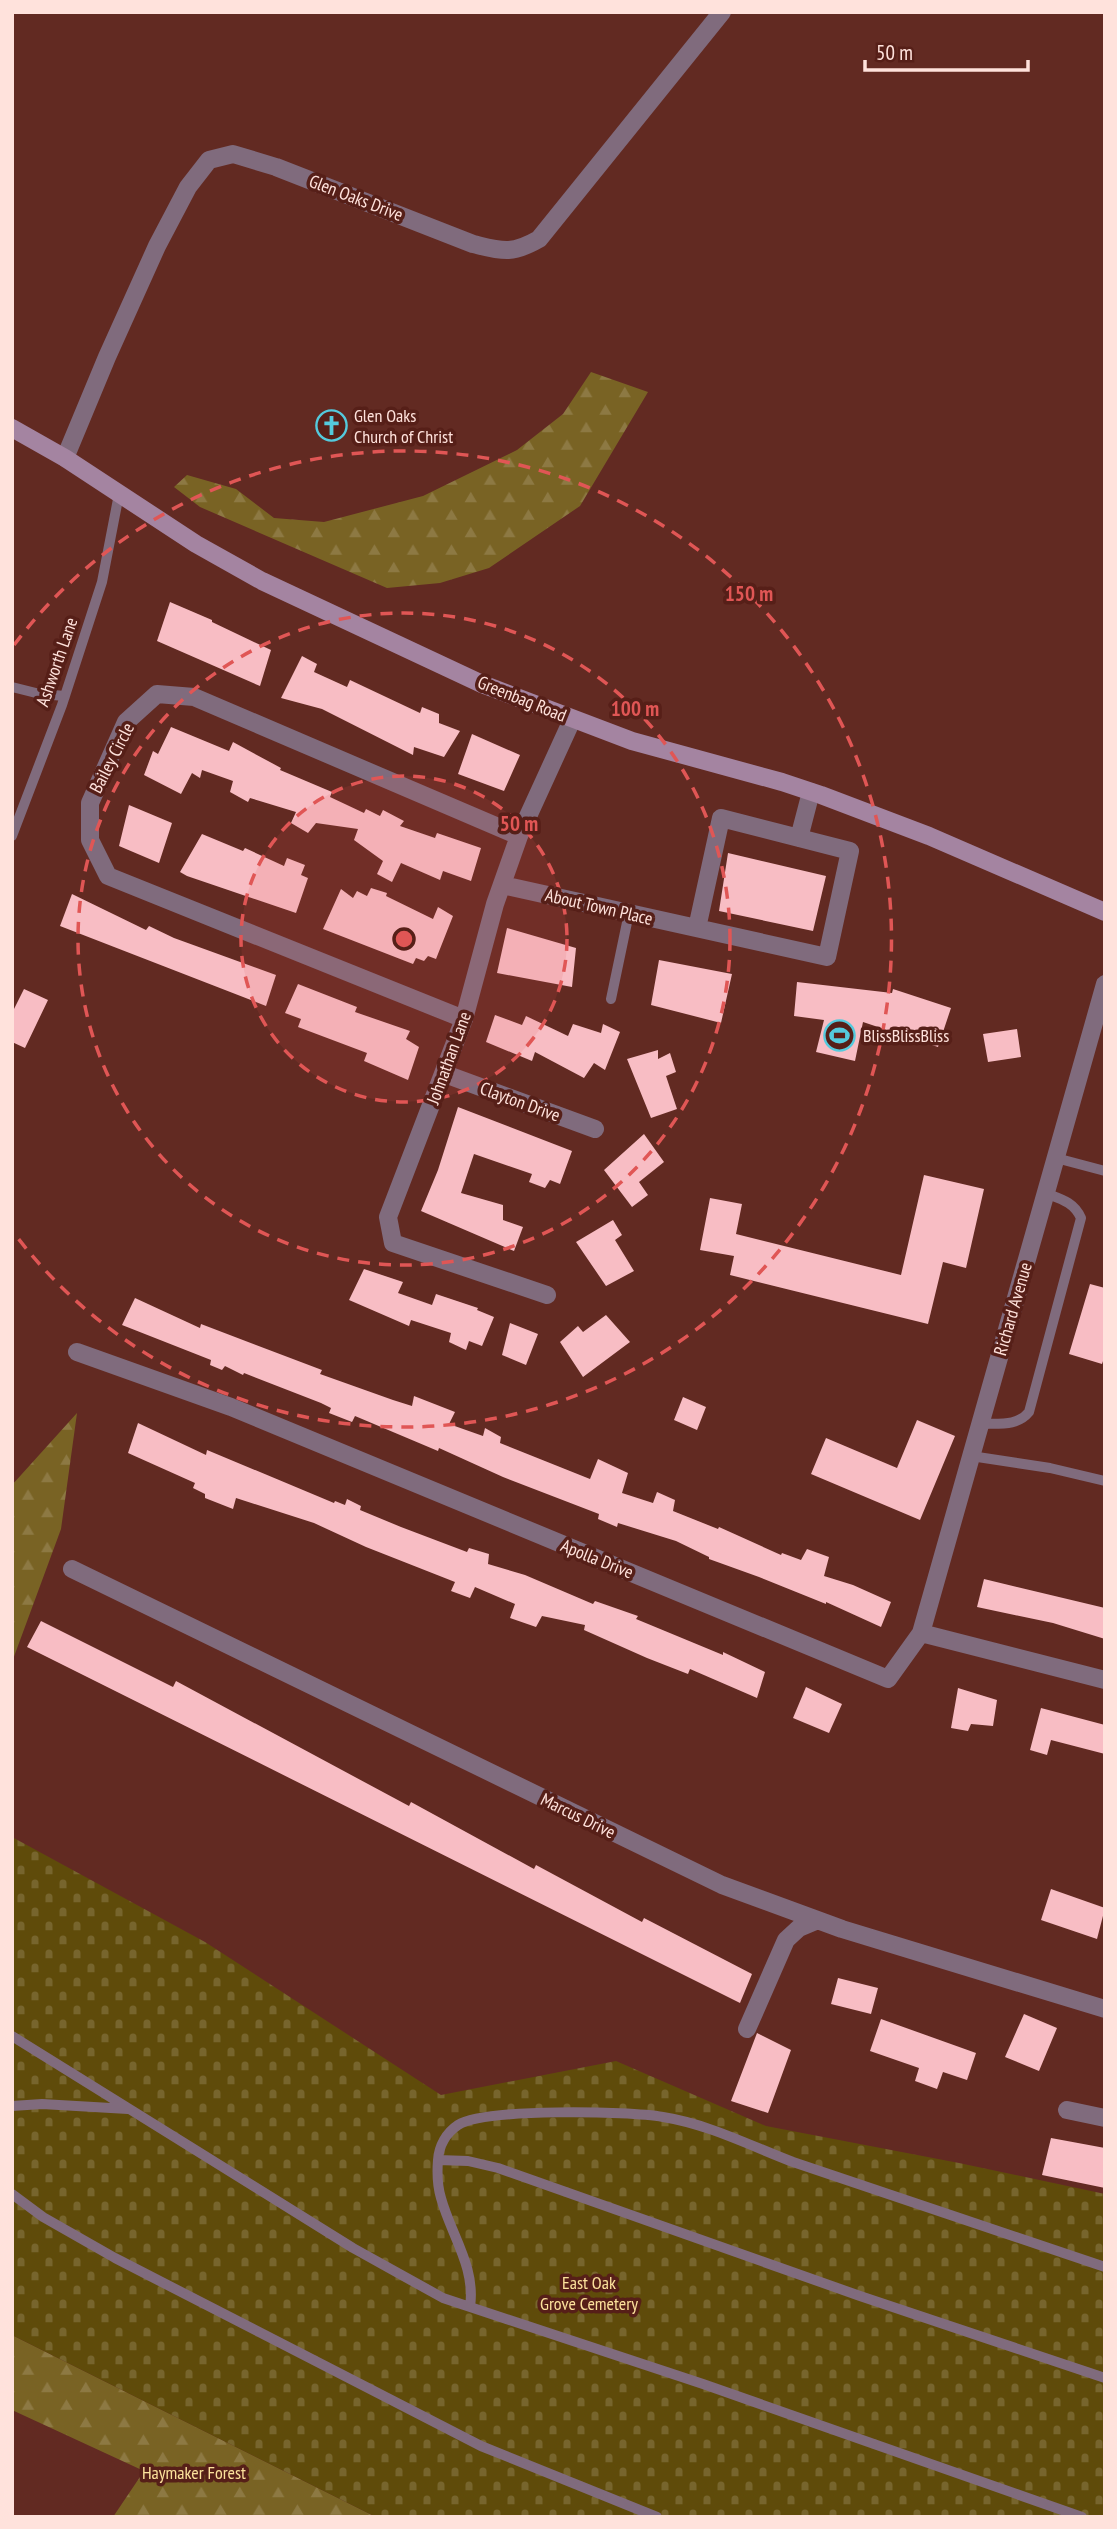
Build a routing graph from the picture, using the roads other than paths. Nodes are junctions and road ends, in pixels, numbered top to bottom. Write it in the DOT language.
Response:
graph roads {
  1 [pos="722,12"];
  2 [pos="12,428"];
  3 [pos="65,458"];
  4 [pos="119,494"];
  5 [pos="12,687"];
  6 [pos="65,696"];
  7 [pos="572,720"];
  8 [pos="811,792"];
  9 [pos="12,836"];
  10 [pos="519,836"];
  11 [pos="799,838"];
  12 [pos="502,885"];
  13 [pos="1105,912"];
  14 [pos="629,913"];
  15 [pos="697,928"];
  16 [pos="1105,984"];
  17 [pos="611,999"];
  18 [pos="464,1019"];
  19 [pos="444,1074"];
  20 [pos="595,1129"];
  21 [pos="1056,1158"];
  22 [pos="1105,1171"];
  23 [pos="1045,1193"];
  24 [pos="547,1296"];
  25 [pos="77,1352"];
  26 [pos="980,1424"];
  27 [pos="971,1457"];
  28 [pos="1105,1481"];
  29 [pos="72,1570"];
  30 [pos="921,1633"];
  31 [pos="1105,1680"];
  32 [pos="818,1920"];
  33 [pos="1105,2009"];
  34 [pos="747,2029"];
  35 [pos="12,2036"];
  36 [pos="12,2106"];
  37 [pos="130,2109"];
  38 [pos="1067,2110"];
  39 [pos="1105,2118"];
  40 [pos="438,2160"];
  41 [pos="12,2194"];
  42 [pos="1105,2267"];
  43 [pos="470,2307"];
  44 [pos="1105,2378"];
  45 [pos="657,2517"];
  46 [pos="1082,2517"];
  1 -- 3 [label="street, Glen Oaks Drive"];
  2 -- 3 [label="main road, Greenbag Road"];
  3 -- 4 [label="main road, Greenbag Road"];
  4 -- 6 [label="lane, Ashworth Lane"];
  4 -- 7 [label="main road, Greenbag Road"];
  5 -- 6 [label="lane"];
  6 -- 9 [label="lane, Ashworth Lane"];
  7 -- 8 [label="main road, Greenbag Road"];
  7 -- 10 [label="street, Johnathan Lane"];
  8 -- 11 [label="street"];
  8 -- 13 [label="main road, Greenbag Road"];
  10 -- 12 [label="street, Johnathan Lane"];
  10 -- 18 [label="street, Bailey Circle"];
  11 -- 15 [label="street, About Town Place"];
  11 -- 15 [label="street, About Town Place"];
  12 -- 14 [label="street, About Town Place"];
  12 -- 18 [label="street, Johnathan Lane"];
  14 -- 15 [label="street, About Town Place"];
  14 -- 17 [label="lane"];
  16 -- 21 [label="street, Richard Avenue"];
  18 -- 19 [label="street, Johnathan Lane"];
  19 -- 20 [label="street, Clayton Drive"];
  19 -- 24 [label="street, Johnathan Lane"];
  21 -- 22 [label="lane"];
  21 -- 23 [label="street, Richard Avenue"];
  23 -- 26 [label="street, Richard Avenue"];
  23 -- 26 [label="lane"];
  25 -- 30 [label="street, Apolla Drive"];
  26 -- 27 [label="street, Richard Avenue"];
  27 -- 28 [label="lane"];
  27 -- 30 [label="street, Richard Avenue"];
  29 -- 32 [label="street, Marcus Drive"];
  30 -- 31 [label="street"];
  32 -- 33 [label="street, Marcus Drive"];
  32 -- 34 [label="street"];
  35 -- 37 [label="lane"];
  36 -- 37 [label="lane"];
  37 -- 43 [label="lane"];
  38 -- 39 [label="street"];
  40 -- 42 [label="lane"];
  40 -- 43 [label="lane"];
  40 -- 44 [label="lane"];
  41 -- 45 [label="lane"];
  43 -- 46 [label="lane"];
}
